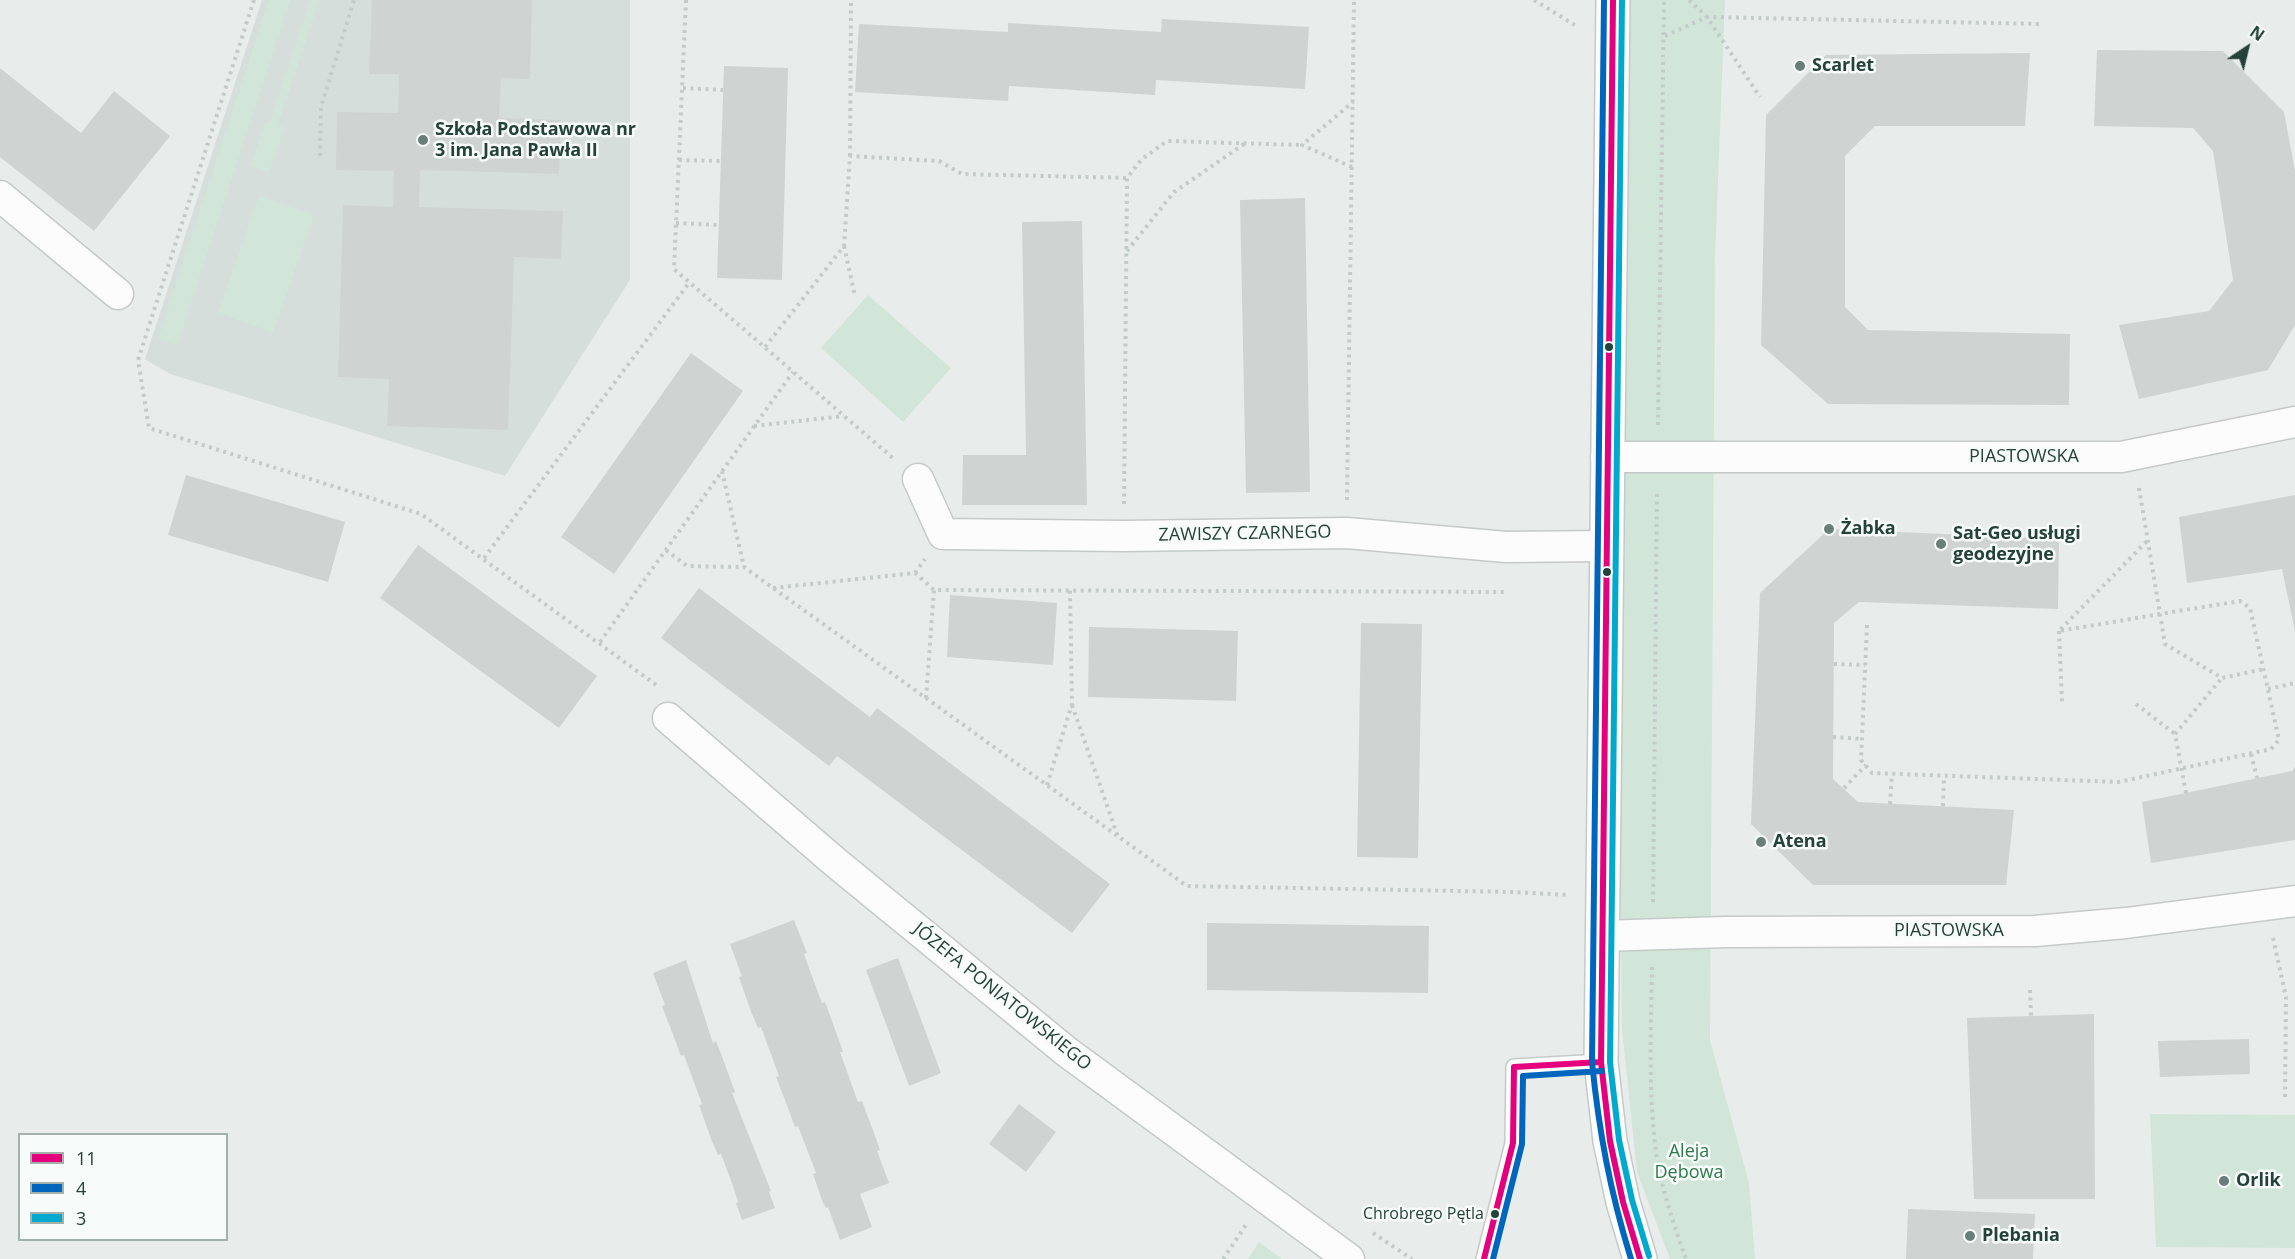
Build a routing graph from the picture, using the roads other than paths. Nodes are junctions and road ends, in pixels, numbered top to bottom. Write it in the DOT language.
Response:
graph roads {
  1 [pos="1613,0"];
  2 [pos="0,196"];
  3 [pos="118,294"];
  4 [pos="2295,422"];
  5 [pos="1606,457"];
  6 [pos="918,479"];
  7 [pos="1606,546"];
  8 [pos="667,705"];
  9 [pos="2281,903"];
  10 [pos="1602,936"];
  11 [pos="1601,1062"];
  12 [pos="1349,1259"];
  13 [pos="1484,1259"];
  14 [pos="1640,1259"];
  1 -- 5 [label="street"];
  2 -- 3 [label="street"];
  4 -- 5 [label="street, PIASTOWSKA"];
  5 -- 7 [label="street"];
  6 -- 7 [label="street, ZAWISZY CZARNEGO"];
  7 -- 10 [label="street"];
  8 -- 12 [label="street, JÓZEFA PONIATOWSKIEGO"];
  9 -- 10 [label="street, PIASTOWSKA"];
  10 -- 11 [label="street"];
  11 -- 13 [label="lane"];
  11 -- 14 [label="street"];
}
